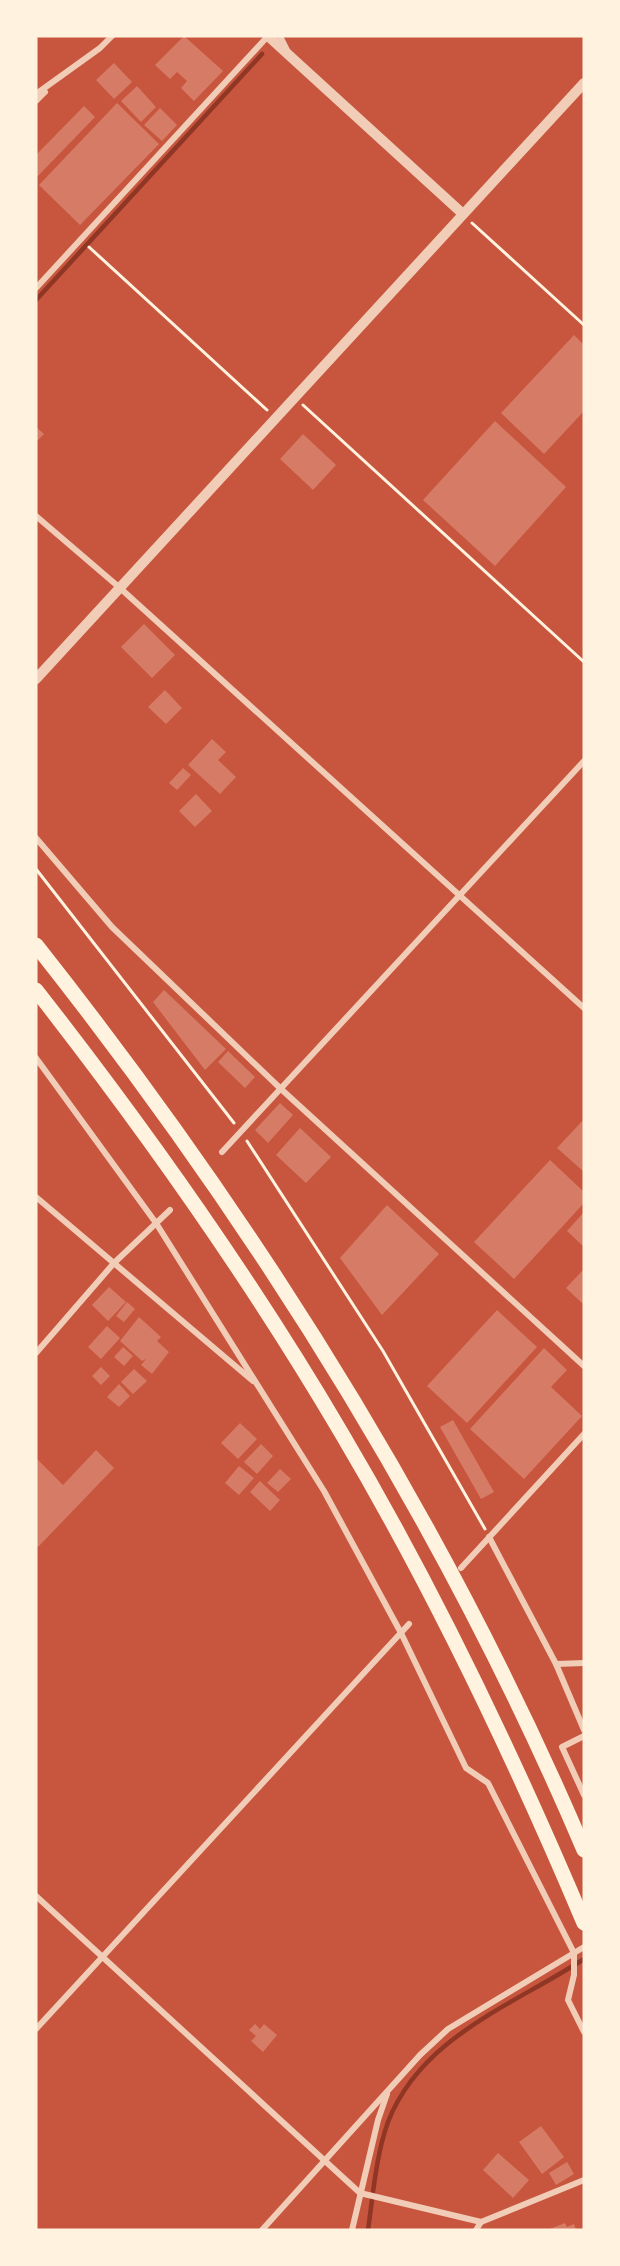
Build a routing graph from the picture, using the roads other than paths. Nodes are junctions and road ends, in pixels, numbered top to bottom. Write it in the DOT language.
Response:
graph roads {
  1 [pos="112,36"];
  2 [pos="268,36"];
  3 [pos="280,36"];
  4 [pos="289,56"];
  5 [pos="54,83"];
  6 [pos="584,83"];
  7 [pos="36,94"];
  8 [pos="36,101"];
  9 [pos="463,214"];
  10 [pos="36,288"];
  11 [pos="36,516"];
  12 [pos="120,588"];
  13 [pos="36,679"];
  14 [pos="584,761"];
  15 [pos="36,838"];
  16 [pos="460,895"];
  17 [pos="36,945"];
  18 [pos="36,990"];
  19 [pos="584,1008"];
  20 [pos="36,1058"];
  21 [pos="281,1089"];
  22 [pos="222,1152"];
  23 [pos="36,1197"];
  24 [pos="170,1210"];
  25 [pos="156,1223"];
  26 [pos="114,1263"];
  27 [pos="36,1353"];
  28 [pos="584,1366"];
  29 [pos="258,1385"];
  30 [pos="584,1434"];
  31 [pos="489,1537"];
  32 [pos="461,1568"];
  33 [pos="409,1624"];
  34 [pos="401,1633"];
  35 [pos="584,1663"];
  36 [pos="556,1664"];
  37 [pos="584,1730"];
  38 [pos="584,1736"];
  39 [pos="584,1795"];
  40 [pos="584,1850"];
  41 [pos="36,1896"];
  42 [pos="584,1923"];
  43 [pos="584,1947"];
  44 [pos="574,1955"];
  45 [pos="103,1956"];
  46 [pos="36,2029"];
  47 [pos="584,2032"];
  48 [pos="388,2090"];
  49 [pos="324,2162"];
  50 [pos="584,2180"];
  51 [pos="363,2194"];
  52 [pos="481,2222"];
  53 [pos="262,2230"];
  54 [pos="352,2230"];
  55 [pos="476,2230"];
  1 -- 5 [label="street"];
  2 -- 4 [label="street"];
  2 -- 10 [label="street"];
  3 -- 4 [label="street"];
  4 -- 9 [label="street"];
  5 -- 7 [label="street"];
  5 -- 8 [label="street"];
  6 -- 9 [label="street"];
  9 -- 12 [label="street"];
  11 -- 12 [label="street"];
  12 -- 13 [label="street"];
  12 -- 16 [label="street"];
  14 -- 16 [label="street"];
  15 -- 21 [label="street"];
  16 -- 19 [label="street"];
  16 -- 21 [label="street"];
  17 -- 40 [label="highway"];
  18 -- 42 [label="highway"];
  20 -- 25 [label="street"];
  21 -- 22 [label="street"];
  21 -- 28 [label="street"];
  23 -- 26 [label="street"];
  24 -- 25 [label="street"];
  25 -- 26 [label="street"];
  25 -- 29 [label="street"];
  26 -- 27 [label="street"];
  26 -- 29 [label="street"];
  29 -- 34 [label="street"];
  30 -- 31 [label="street"];
  31 -- 32 [label="street"];
  31 -- 36 [label="street"];
  33 -- 34 [label="street"];
  34 -- 44 [label="street"];
  34 -- 45 [label="street"];
  35 -- 36 [label="street"];
  36 -- 37 [label="street"];
  38 -- 39 [label="street"];
  41 -- 45 [label="street"];
  43 -- 44 [label="street"];
  44 -- 47 [label="street"];
  44 -- 48 [label="street"];
  45 -- 46 [label="street"];
  45 -- 49 [label="street"];
  48 -- 49 [label="street"];
  48 -- 51 [label="street"];
  49 -- 51 [label="street"];
  49 -- 53 [label="street"];
  50 -- 52 [label="street"];
  51 -- 52 [label="street"];
  51 -- 54 [label="street"];
  52 -- 55 [label="street"];
}
